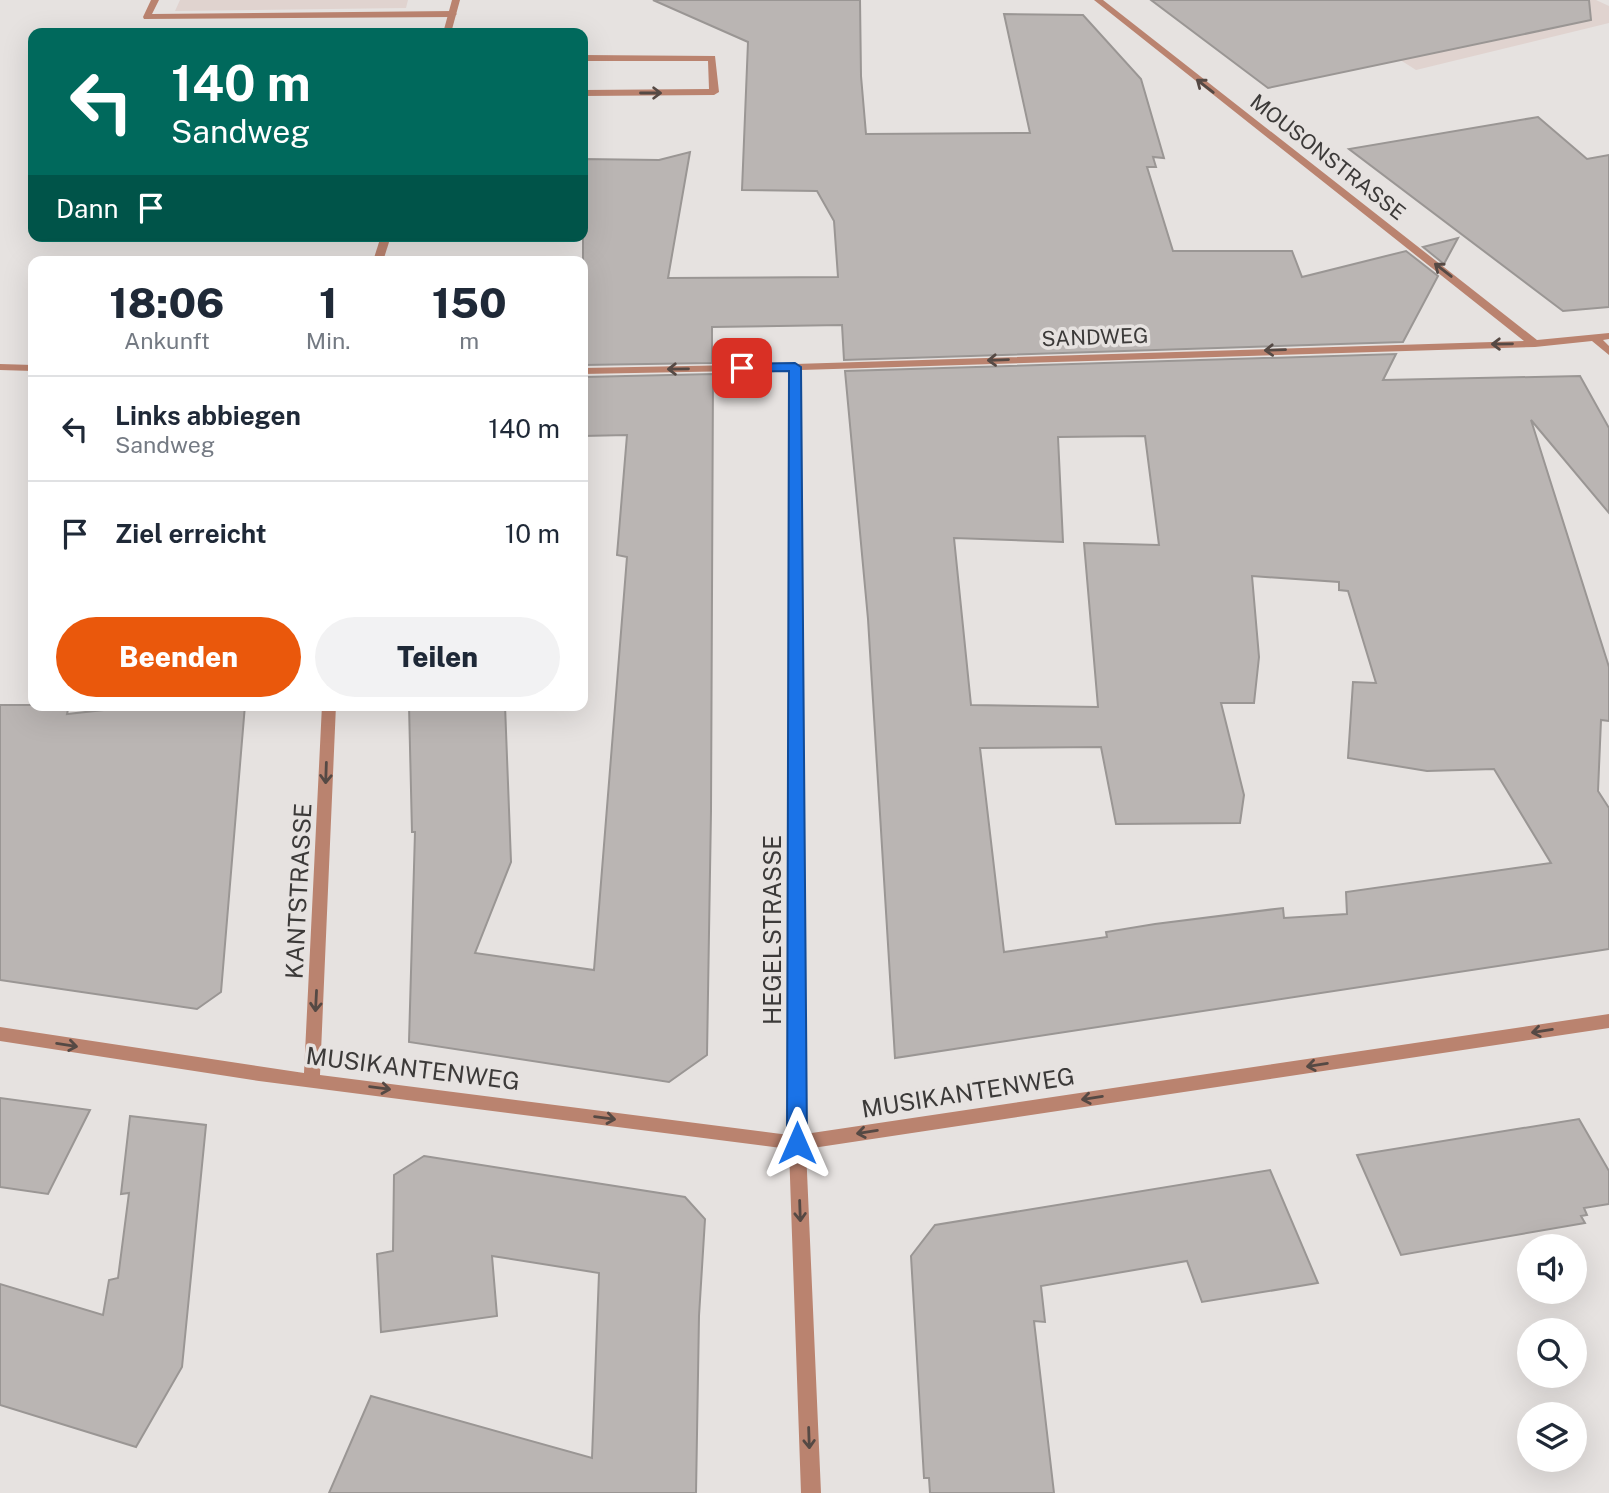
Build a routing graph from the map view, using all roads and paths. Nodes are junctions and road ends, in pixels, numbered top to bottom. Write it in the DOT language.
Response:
graph roads {
  1 [pos="155,0"];
  2 [pos="456,0"];
  3 [pos="1098,0"];
  4 [pos="453,14"];
  5 [pos="449,28"];
  6 [pos="588,58"];
  7 [pos="588,93"];
  8 [pos="1609,336"];
  9 [pos="1595,338"];
  10 [pos="1535,344"];
  11 [pos="1609,352"];
  12 [pos="0,367"];
  13 [pos="795,367"];
  14 [pos="28,368"];
  15 [pos="588,371"];
  16 [pos="328,711"];
  17 [pos="1609,1021"];
  18 [pos="0,1034"];
  19 [pos="312,1079"];
  20 [pos="797,1143"];
  21 [pos="811,1493"];
  1 -- 4 [label="street"];
  2 -- 4 [label="street"];
  10 -- 3 [label="street, MOUSONSTRASSE, one-way"];
  4 -- 5 [label="street"];
  7 -- 6 [label="street, one-way"];
  8 -- 9 [label="street, SANDWEG"];
  9 -- 10 [label="street, SANDWEG"];
  9 -- 11 [label="street"];
  10 -- 13 [label="street, SANDWEG, one-way"];
  12 -- 14 [label="street"];
  13 -- 15 [label="street, SANDWEG, one-way"];
  13 -- 20 [label="street, HEGELSTRASSE"];
  16 -- 19 [label="street, KANTSTRASSE, one-way"];
  17 -- 20 [label="street, MUSIKANTENWEG, one-way"];
  18 -- 19 [label="street, MUSIKANTENWEG, one-way"];
  19 -- 20 [label="street, MUSIKANTENWEG, one-way"];
  20 -- 21 [label="street, HEGELSTRASSE, one-way"];
}
